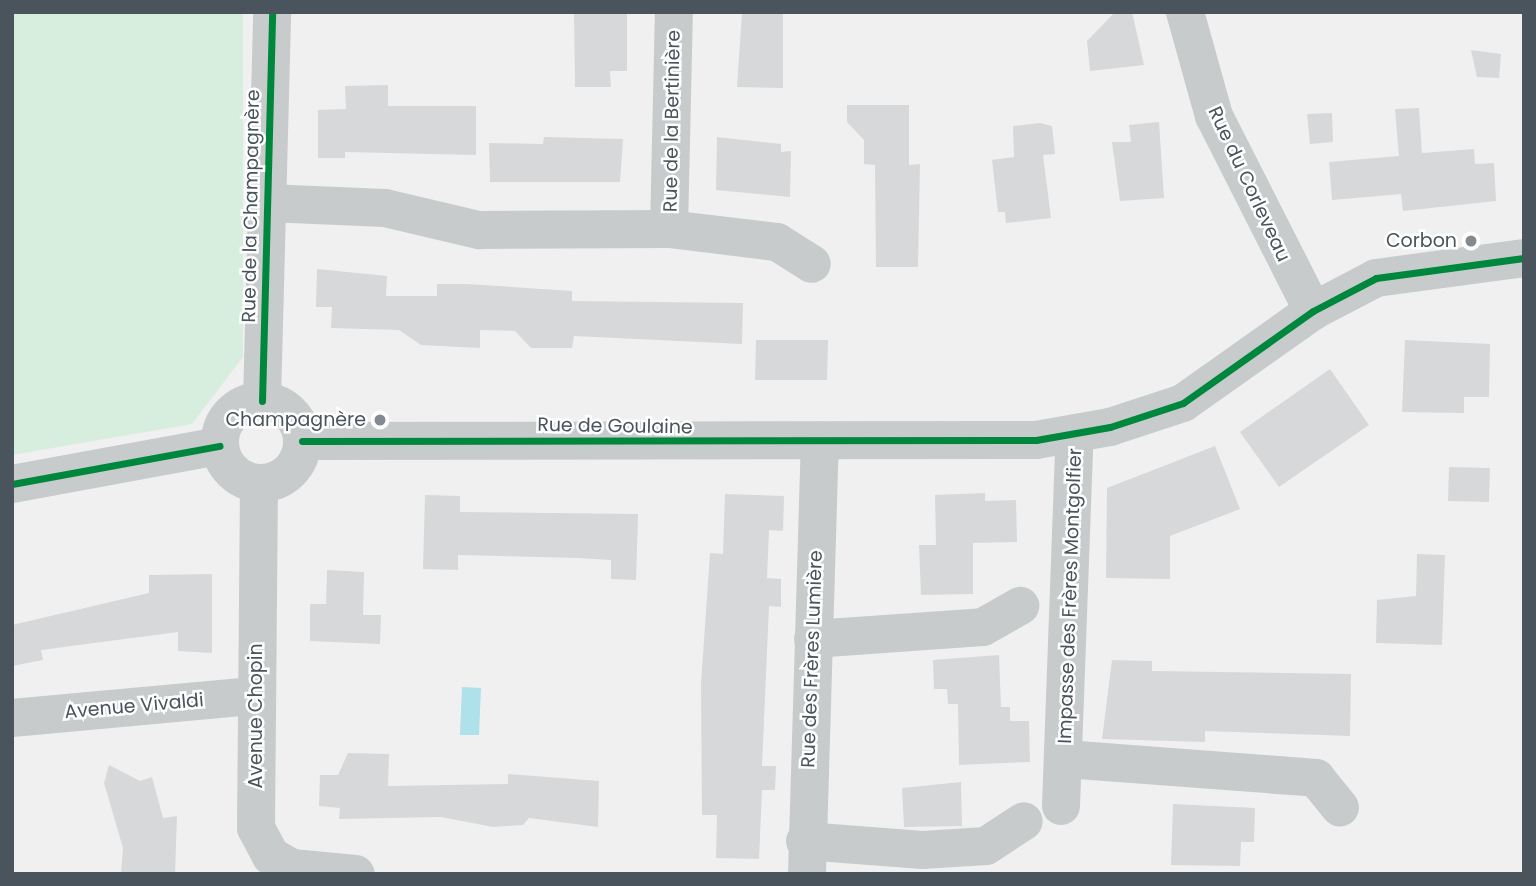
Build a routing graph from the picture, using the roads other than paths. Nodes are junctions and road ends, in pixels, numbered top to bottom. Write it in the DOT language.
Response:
graph roads {
  1 [pos="272,12"];
  2 [pos="674,12"];
  3 [pos="1185,12"];
  4 [pos="267,203"];
  5 [pos="669,229"];
  6 [pos="1524,258"];
  7 [pos="812,264"];
  8 [pos="1313,311"];
  9 [pos="262,401"];
  10 [pos="1075,433"];
  11 [pos="302,441"];
  12 [pos="820,444"];
  13 [pos="220,446"];
  14 [pos="12,484"];
  15 [pos="259,484"];
  16 [pos="1020,606"];
  17 [pos="813,639"];
  18 [pos="256,696"];
  19 [pos="12,718"];
  20 [pos="1065,760"];
  21 [pos="1061,806"];
  22 [pos="1340,808"];
  23 [pos="1024,821"];
  24 [pos="806,857"];
  25 [pos="356,874"];
  1 -- 4 [label="street, Rue de la Champagnère"];
  2 -- 5 [label="street, Rue de la Bertinière"];
  3 -- 8 [label="street, Rue du Corleveau"];
  4 -- 5 [label="street, Rue de la Bertinière"];
  4 -- 9 [label="street, Rue de la Champagnère"];
  5 -- 7 [label="street, Rue de la Bertinière"];
  6 -- 8 [label="street, Rue de Goulaine"];
  8 -- 10 [label="street, Rue de Goulaine"];
  9 -- 11 [label="street"];
  9 -- 13 [label="street"];
  10 -- 12 [label="street, Rue de Goulaine"];
  10 -- 20 [label="street, Impasse des Frères Montgolfier"];
  11 -- 12 [label="street, Rue de Goulaine"];
  11 -- 15 [label="street"];
  12 -- 17 [label="street, Rue des Frères Lumière"];
  13 -- 14 [label="street"];
  13 -- 15 [label="street"];
  15 -- 18 [label="street, Avenue Chopin"];
  16 -- 17 [label="street"];
  17 -- 24 [label="street, Rue des Frères Lumière"];
  18 -- 19 [label="street, Avenue Vivaldi"];
  18 -- 25 [label="street, Avenue Chopin"];
  20 -- 21 [label="street, Impasse des Frères Montgolfier"];
  20 -- 22 [label="street, Impasse des Frères Montgolfier"];
  23 -- 24 [label="street"];
}
